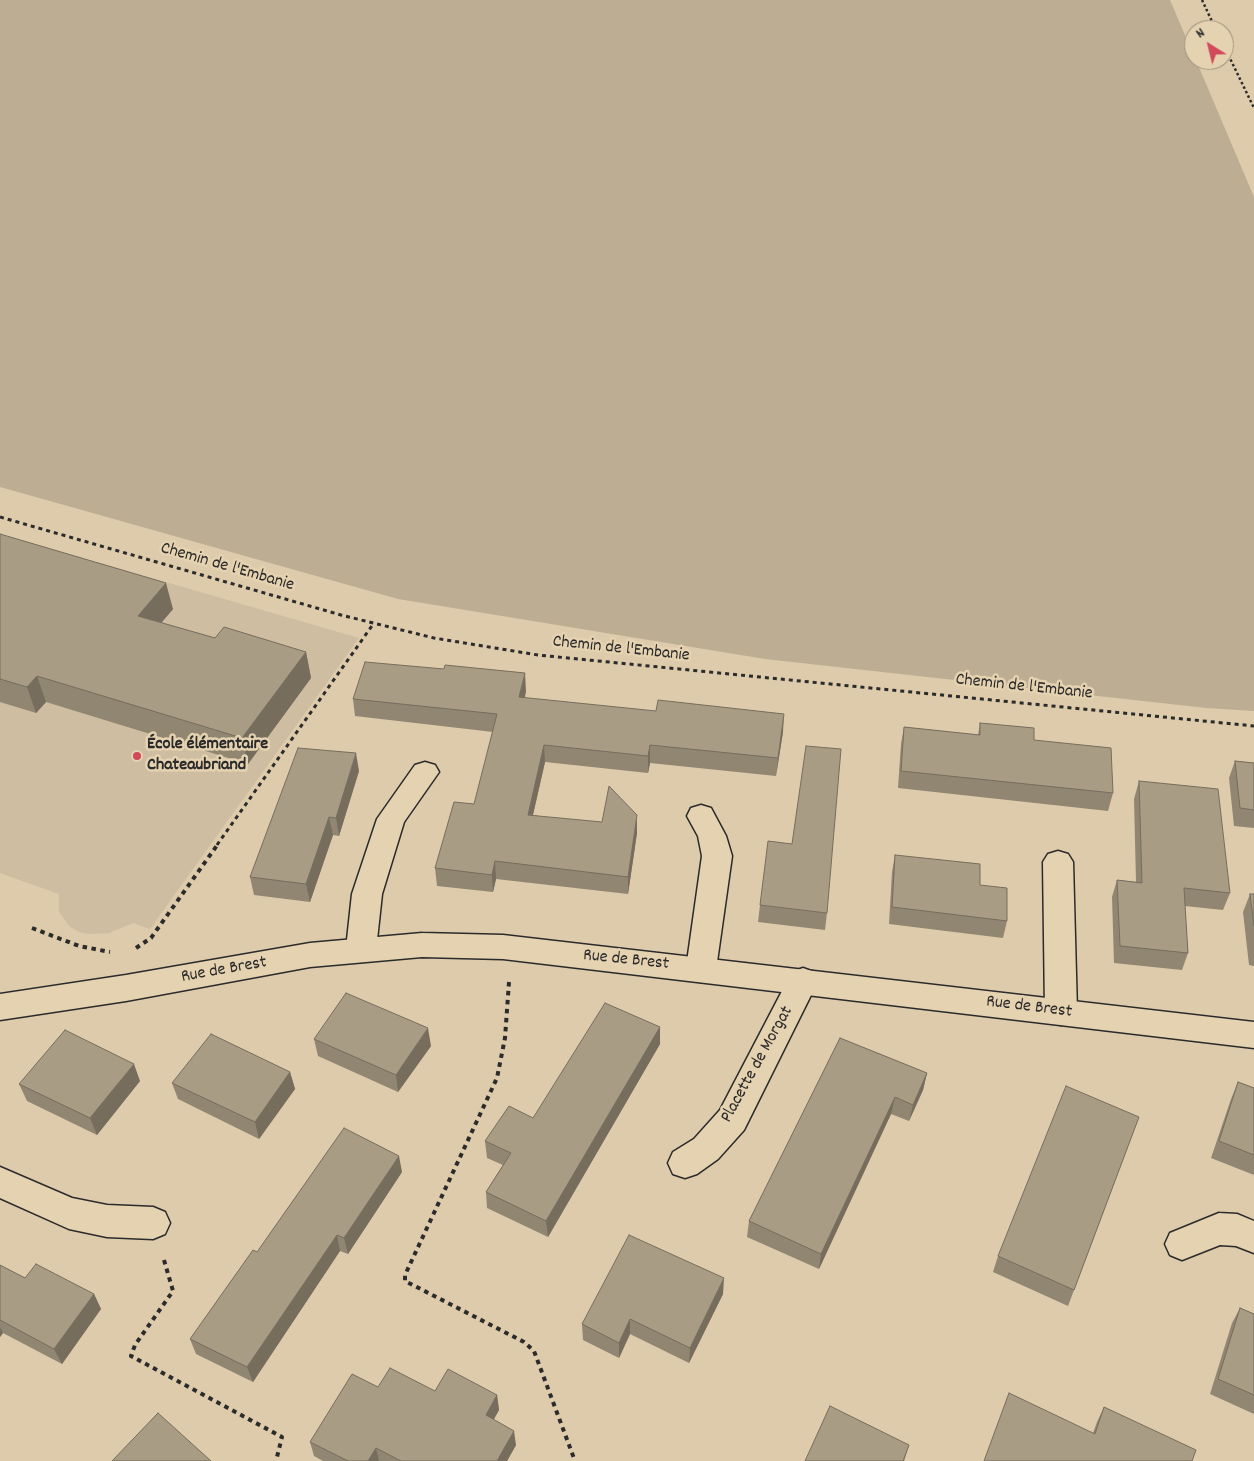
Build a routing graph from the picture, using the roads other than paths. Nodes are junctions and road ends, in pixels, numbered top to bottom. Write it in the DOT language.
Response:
graph roads {
  1 [pos="425,772"];
  2 [pos="701,816"];
  3 [pos="1058,862"];
  4 [pos="361,949"];
  5 [pos="700,969"];
  6 [pos="804,981"];
  7 [pos="0,1007"];
  8 [pos="1061,1012"];
  9 [pos="1254,1036"];
  10 [pos="685,1163"];
  11 [pos="0,1182"];
  12 [pos="153,1223"];
  13 [pos="1254,1237"];
  14 [pos="1182,1244"];
  1 -- 4 [label="street"];
  2 -- 5 [label="street"];
  3 -- 8 [label="street"];
  4 -- 5 [label="street, Rue de Brest"];
  4 -- 7 [label="street, Rue de Brest"];
  5 -- 6 [label="street, Rue de Brest"];
  6 -- 8 [label="street, Rue de Brest"];
  6 -- 10 [label="street, Placette de Morgat"];
  8 -- 9 [label="street, Rue de Brest"];
  11 -- 12 [label="street"];
  13 -- 14 [label="street"];
}
